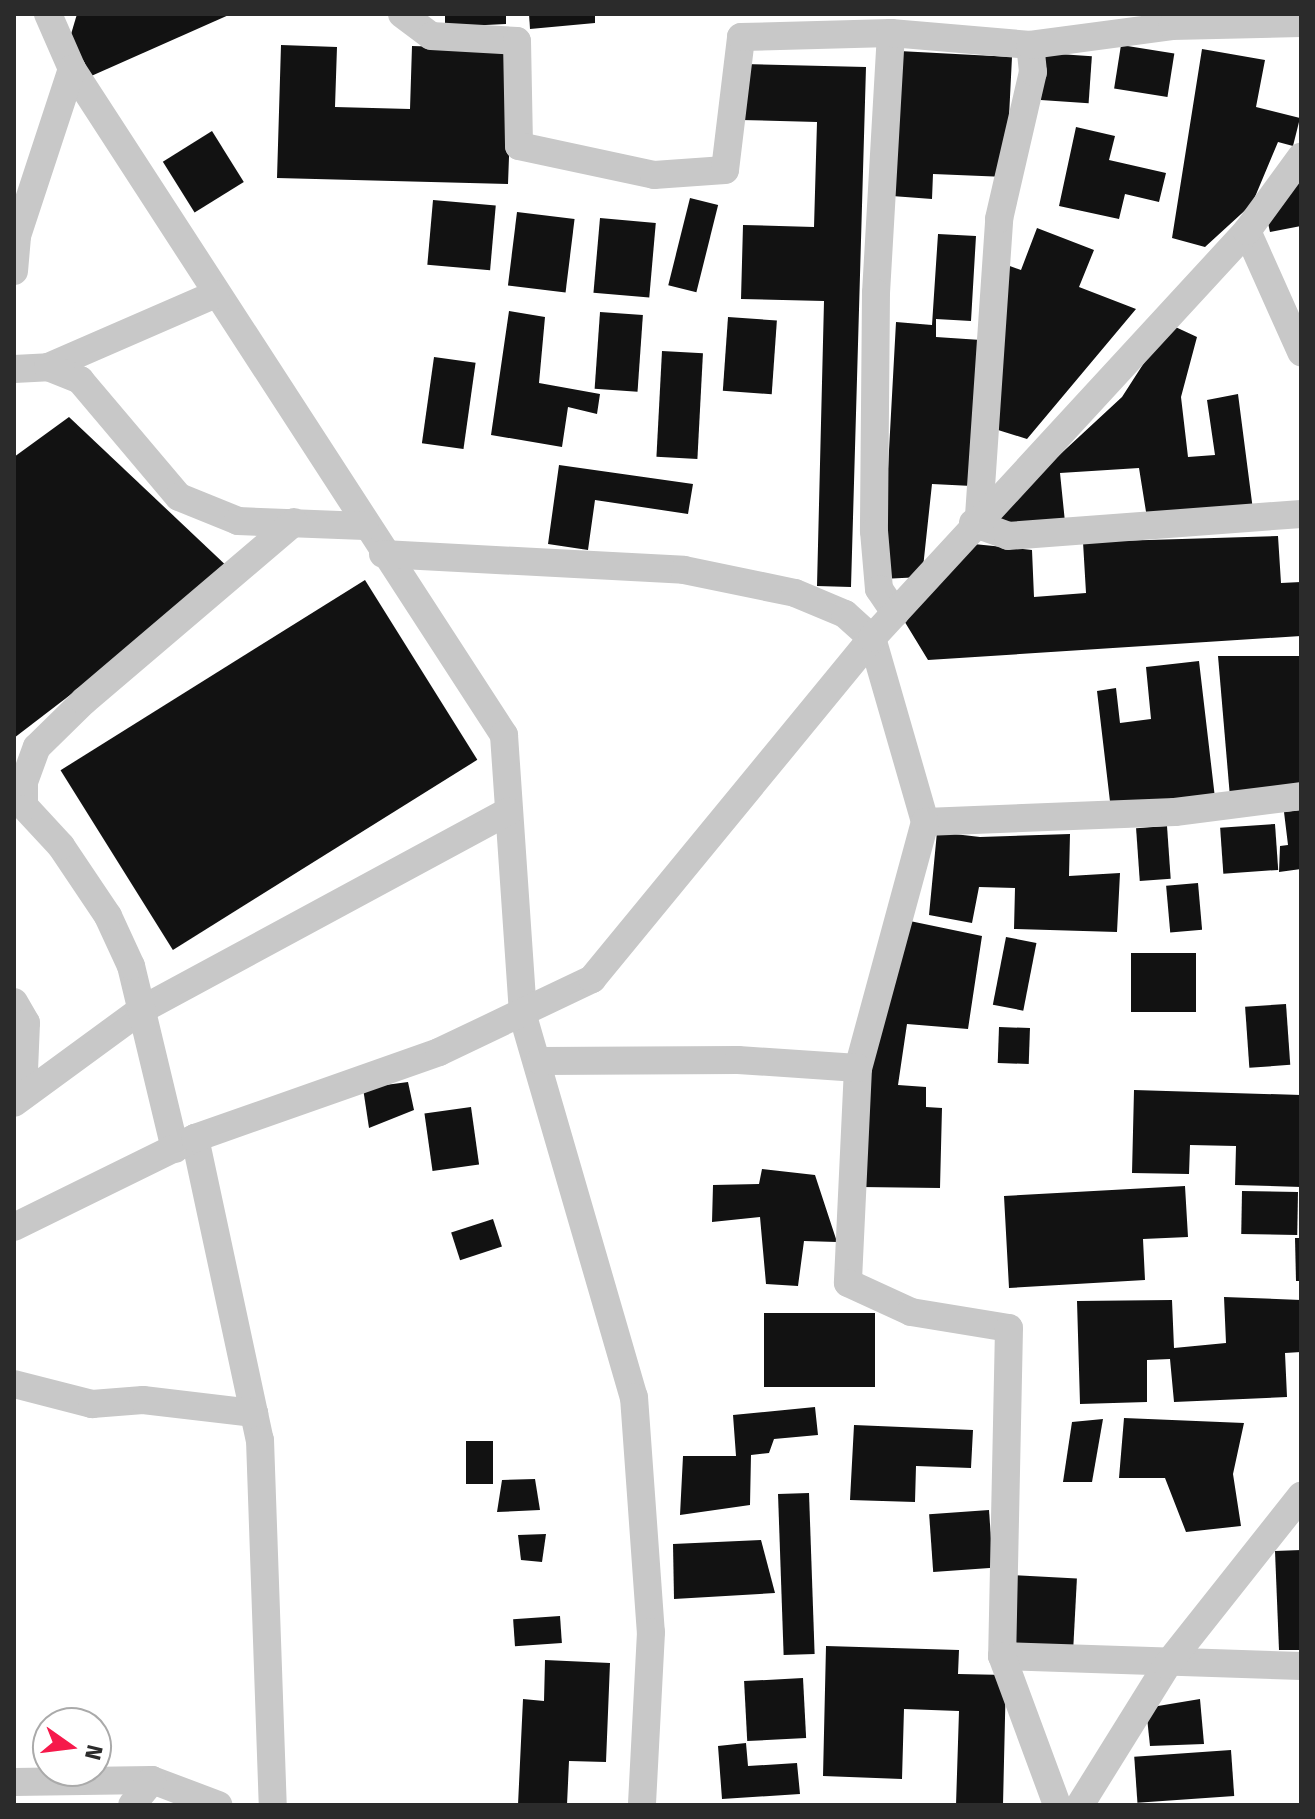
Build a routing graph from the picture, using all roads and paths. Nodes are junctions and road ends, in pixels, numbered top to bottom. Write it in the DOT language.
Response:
graph roads {
  1 [pos="48,14"];
  2 [pos="402,14"];
  3 [pos="1301,23"];
  4 [pos="740,26"];
  5 [pos="891,33"];
  6 [pos="1030,45"];
  7 [pos="72,69"];
  8 [pos="1301,157"];
  9 [pos="1247,231"];
  10 [pos="14,271"];
  11 [pos="216,294"];
  12 [pos="1301,352"];
  13 [pos="48,367"];
  14 [pos="14,369"];
  15 [pos="1301,514"];
  16 [pos="976,520"];
  17 [pos="294,522"];
  18 [pos="365,526"];
  19 [pos="383,554"];
  20 [pos="895,613"];
  21 [pos="872,638"];
  22 [pos="37,747"];
  23 [pos="14,773"];
  24 [pos="1301,796"];
  25 [pos="509,811"];
  26 [pos="925,822"];
  27 [pos="14,1002"];
  28 [pos="141,1010"];
  29 [pos="523,1016"];
  30 [pos="540,1061"];
  31 [pos="858,1068"];
  32 [pos="18,1100"];
  33 [pos="185,1143"];
  34 [pos="14,1227"];
  35 [pos="14,1384"];
  36 [pos="254,1413"];
  37 [pos="1301,1496"];
  38 [pos="1002,1656"];
  39 [pos="1167,1665"];
  40 [pos="1301,1666"];
  41 [pos="152,1780"];
  42 [pos="25,1790"];
  43 [pos="132,1805"];
  44 [pos="218,1805"];
  45 [pos="273,1805"];
  46 [pos="642,1805"];
  47 [pos="1057,1805"];
  48 [pos="1080,1805"];
  1 -- 7 [label="street"];
  2 -- 4 [label="street"];
  3 -- 6 [label="street"];
  4 -- 5 [label="street"];
  5 -- 6 [label="street"];
  5 -- 20 [label="street"];
  6 -- 16 [label="street"];
  7 -- 10 [label="street"];
  7 -- 11 [label="street"];
  8 -- 9 [label="street"];
  9 -- 12 [label="street"];
  9 -- 16 [label="street"];
  11 -- 13 [label="street"];
  11 -- 18 [label="street"];
  13 -- 14 [label="street"];
  13 -- 17 [label="street"];
  15 -- 16 [label="street"];
  16 -- 20 [label="street"];
  17 -- 18 [label="street"];
  17 -- 22 [label="street"];
  18 -- 19 [label="street"];
  19 -- 21 [label="street"];
  19 -- 25 [label="street"];
  20 -- 21 [label="street"];
  21 -- 26 [label="street"];
  21 -- 29 [label="street"];
  22 -- 23 [label="street"];
  22 -- 28 [label="street"];
  24 -- 26 [label="street"];
  25 -- 28 [label="street"];
  25 -- 29 [label="street"];
  26 -- 31 [label="street"];
  27 -- 32 [label="street"];
  28 -- 32 [label="street"];
  28 -- 33 [label="street"];
  29 -- 30 [label="street"];
  29 -- 33 [label="street"];
  30 -- 31 [label="street"];
  30 -- 46 [label="street"];
  31 -- 38 [label="street"];
  33 -- 34 [label="street"];
  33 -- 36 [label="street"];
  35 -- 36 [label="street"];
  36 -- 45 [label="street"];
  37 -- 39 [label="street"];
  38 -- 39 [label="street"];
  38 -- 47 [label="street"];
  39 -- 40 [label="street"];
  39 -- 48 [label="street"];
  41 -- 42 [label="street"];
  41 -- 43 [label="street"];
  41 -- 44 [label="street"];
}
